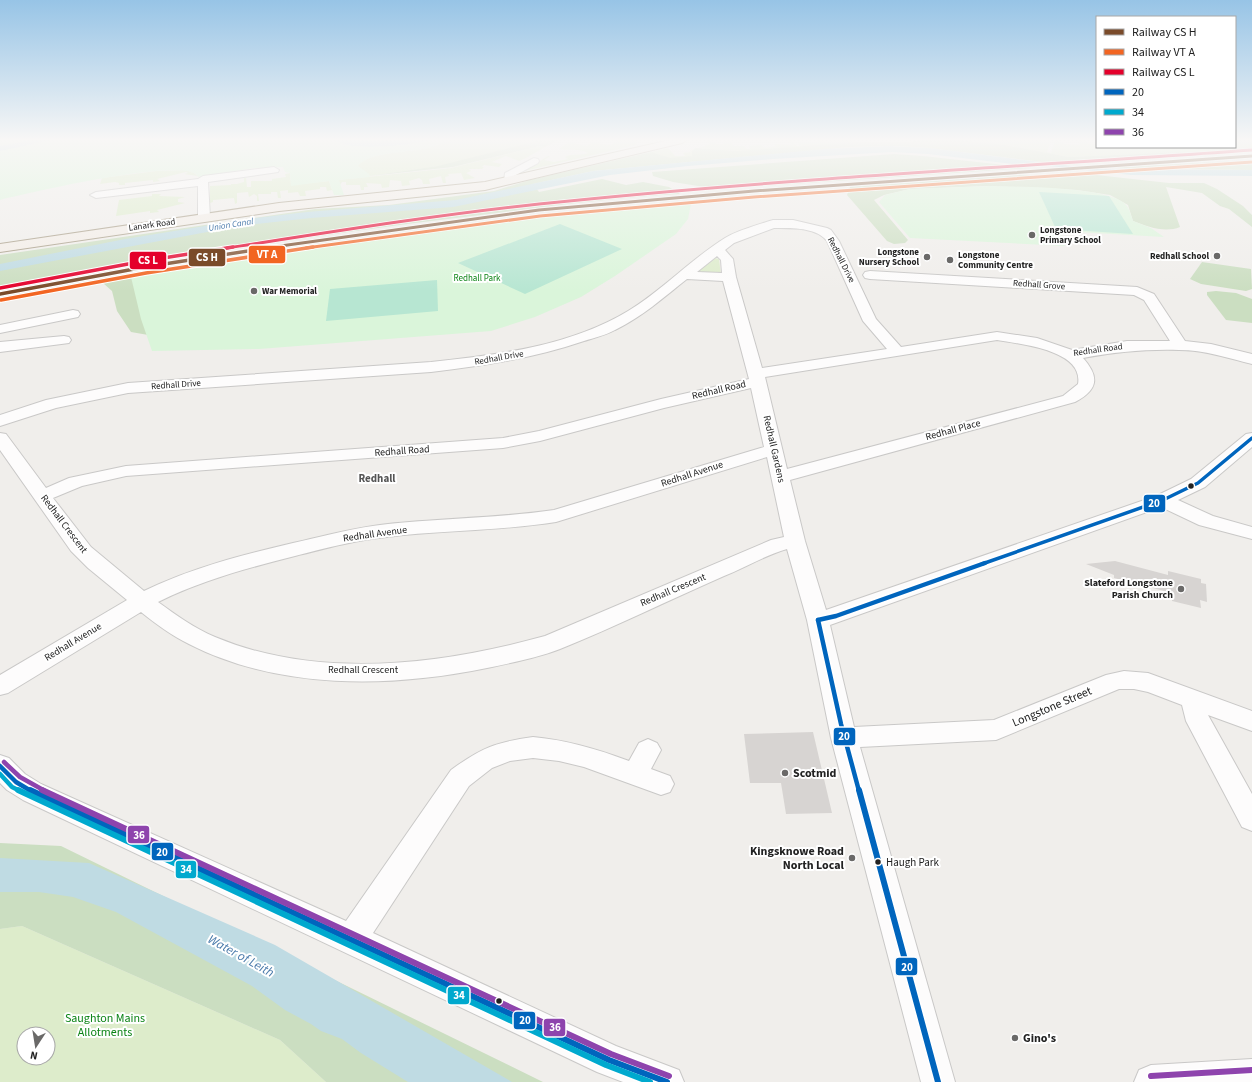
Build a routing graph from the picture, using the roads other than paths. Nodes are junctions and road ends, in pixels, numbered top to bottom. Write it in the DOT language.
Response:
graph roads {
  1 [pos="133,190"];
  2 [pos="204,190"];
  3 [pos="448,190"];
  4 [pos="96,195"];
  5 [pos="204,218"];
  6 [pos="0,248"];
  7 [pos="717,250"];
  8 [pos="684,275"];
  9 [pos="859,276"];
  10 [pos="729,277"];
  11 [pos="73,314"];
  12 [pos="0,330"];
  13 [pos="71,338"];
  14 [pos="1180,346"];
  15 [pos="0,347"];
  16 [pos="897,351"];
  17 [pos="1071,355"];
  18 [pos="1252,359"];
  19 [pos="757,378"];
  20 [pos="0,421"];
  21 [pos="0,438"];
  22 [pos="1252,438"];
  23 [pos="774,451"];
  24 [pos="780,477"];
  25 [pos="42,496"];
  26 [pos="1163,500"];
  27 [pos="1252,533"];
  28 [pos="795,542"];
  29 [pos="142,601"];
  30 [pos="818,620"];
  31 [pos="0,686"];
  32 [pos="1195,699"];
  33 [pos="1252,721"];
  34 [pos="844,738"];
  35 [pos="648,750"];
  36 [pos="0,766"];
  37 [pos="634,775"];
  38 [pos="661,784"];
  39 [pos="1252,819"];
  40 [pos="352,939"];
  41 [pos="1252,1076"];
  42 [pos="667,1082"];
  43 [pos="938,1082"];
  44 [pos="1152,1082"];
  1 -- 4 [label="street"];
  2 -- 5 [label="street"];
  3 -- 5 [label="main road, Lanark Road"];
  5 -- 6 [label="main road, Lanark Road"];
  7 -- 8 [label="street, Redhall Drive"];
  7 -- 9 [label="street, Redhall Drive"];
  7 -- 10 [label="street, Redhall Gardens"];
  8 -- 10 [label="street"];
  8 -- 20 [label="street, Redhall Drive"];
  9 -- 14 [label="street, Redhall Grove"];
  9 -- 16 [label="street, Redhall Drive"];
  10 -- 19 [label="street, Redhall Gardens"];
  11 -- 12 [label="street"];
  13 -- 15 [label="street"];
  14 -- 17 [label="street, Redhall Road"];
  14 -- 18 [label="street, Redhall Road"];
  16 -- 17 [label="street, Redhall Road"];
  16 -- 19 [label="street, Redhall Road"];
  17 -- 24 [label="street, Redhall Place"];
  19 -- 23 [label="street, Redhall Gardens"];
  19 -- 25 [label="street, Redhall Road"];
  21 -- 25 [label="street, Redhall Crescent"];
  22 -- 26 [label="street"];
  23 -- 24 [label="street, Redhall Gardens"];
  23 -- 29 [label="street, Redhall Avenue"];
  24 -- 28 [label="street, Redhall Gardens"];
  25 -- 29 [label="street, Redhall Crescent"];
  26 -- 27 [label="street"];
  26 -- 30 [label="street"];
  28 -- 29 [label="street, Redhall Crescent"];
  28 -- 30 [label="street, Redhall Gardens"];
  29 -- 31 [label="street, Redhall Avenue"];
  30 -- 34 [label="street, Redhall Gardens"];
  32 -- 33 [label="street, Longstone Street"];
  32 -- 34 [label="street, Longstone Street"];
  32 -- 39 [label="street"];
  34 -- 43 [label="street, Redhall Gardens"];
  35 -- 37 [label="street"];
  36 -- 40 [label="street"];
  37 -- 38 [label="street"];
  37 -- 40 [label="street"];
  40 -- 42 [label="street"];
  41 -- 44 [label="street"];
}
